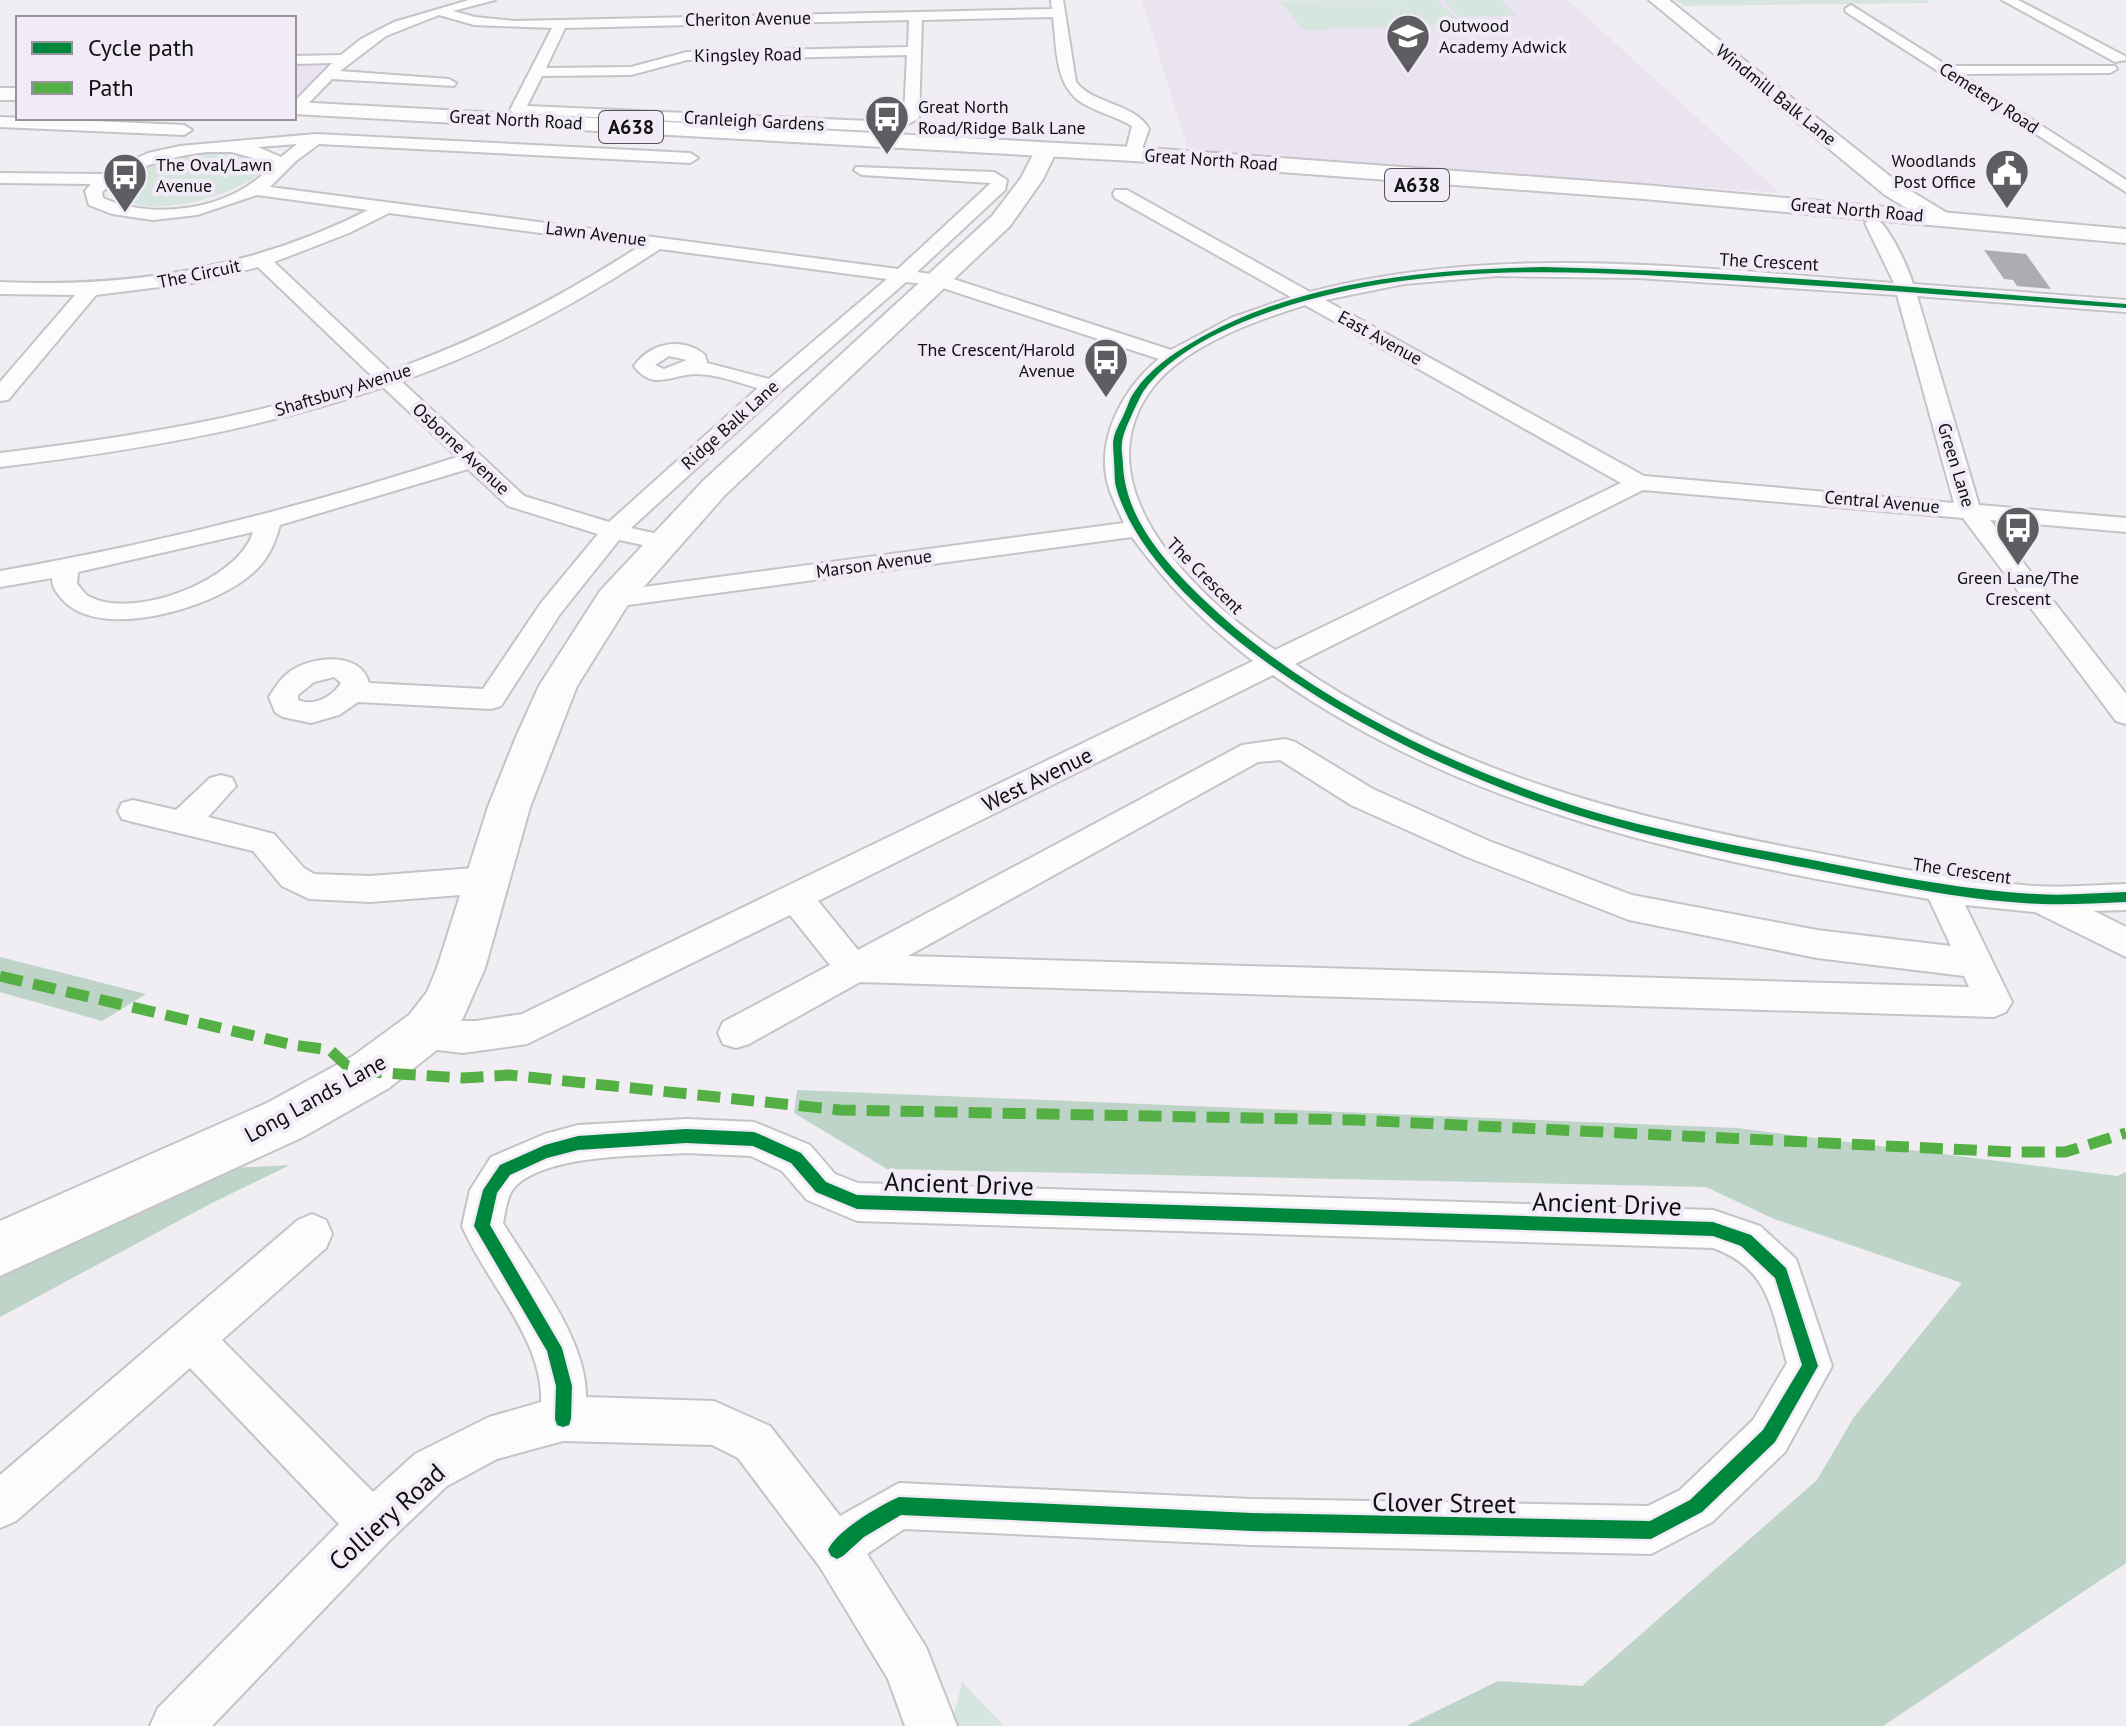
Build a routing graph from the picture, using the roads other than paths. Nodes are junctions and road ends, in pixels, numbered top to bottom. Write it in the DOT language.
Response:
graph roads {
  1 [pos="489,0"];
  2 [pos="1658,0"];
  3 [pos="2008,0"];
  4 [pos="1058,6"];
  5 [pos="1851,9"];
  6 [pos="439,11"];
  7 [pos="916,16"];
  8 [pos="474,21"];
  9 [pos="560,25"];
  10 [pos="456,34"];
  11 [pos="914,51"];
  12 [pos="345,59"];
  13 [pos="296,60"];
  14 [pos="2118,62"];
  15 [pos="1945,70"];
  16 [pos="536,72"];
  17 [pos="2126,74"];
  18 [pos="330,75"];
  19 [pos="449,83"];
  20 [pos="296,109"];
  21 [pos="296,111"];
  22 [pos="0,122"];
  23 [pos="189,127"];
  24 [pos="316,139"];
  25 [pos="226,147"];
  26 [pos="204,148"];
  27 [pos="1043,155"];
  28 [pos="690,158"];
  29 [pos="1141,160"];
  30 [pos="128,165"];
  31 [pos="278,167"];
  32 [pos="862,170"];
  33 [pos="0,178"];
  34 [pos="103,179"];
  35 [pos="2126,187"];
  36 [pos="256,190"];
  37 [pos="1121,194"];
  38 [pos="387,207"];
  39 [pos="1887,209"];
  40 [pos="2126,236"];
  41 [pos="658,242"];
  42 [pos="2126,245"];
  43 [pos="261,260"];
  44 [pos="904,274"];
  45 [pos="937,280"];
  46 [pos="0,288"];
  47 [pos="1905,289"];
  48 [pos="90,290"];
  49 [pos="1308,299"];
  50 [pos="2126,306"];
  51 [pos="1173,357"];
  52 [pos="694,368"];
  53 [pos="8,376"];
  54 [pos="386,379"];
  55 [pos="773,386"];
  56 [pos="0,395"];
  57 [pos="0,460"];
  58 [pos="472,460"];
  59 [pos="1639,483"];
  60 [pos="1968,509"];
  61 [pos="268,523"];
  62 [pos="2126,525"];
  63 [pos="1136,529"];
  64 [pos="613,531"];
  65 [pos="662,542"];
  66 [pos="66,568"];
  67 [pos="0,579"];
  68 [pos="613,599"];
  69 [pos="1275,662"];
  70 [pos="351,692"];
  71 [pos="2126,714"];
  72 [pos="536,737"];
  73 [pos="221,786"];
  74 [pos="133,811"];
  75 [pos="183,822"];
  76 [pos="487,880"];
  77 [pos="1941,889"];
  78 [pos="795,897"];
  79 [pos="2126,897"];
  80 [pos="2038,899"];
  81 [pos="2126,943"];
  82 [pos="1977,963"];
  83 [pos="852,968"];
  84 [pos="426,1030"];
  85 [pos="736,1033"];
  86 [pos="1713,1229"];
  87 [pos="312,1234"];
  88 [pos="0,1249"];
  89 [pos="191,1339"];
  90 [pos="563,1419"];
  91 [pos="0,1505"];
  92 [pos="372,1524"];
  93 [pos="837,1550"];
  94 [pos="176,1726"];
  95 [pos="931,1726"];
  1 -- 6 [label="street"];
  2 -- 39 [label="main road, Windmill Balk Lane"];
  3 -- 14 [label="street"];
  4 -- 7 [label="street, Cheriton Avenue"];
  4 -- 29 [label="street"];
  5 -- 15 [label="street, Cemetery Road"];
  6 -- 8 [label="street, Cheriton Avenue"];
  6 -- 12 [label="street"];
  7 -- 9 [label="street, Cheriton Avenue"];
  7 -- 11 [label="street"];
  8 -- 9 [label="street, Cheriton Avenue"];
  8 -- 10 [label="street"];
  9 -- 16 [label="street"];
  11 -- 16 [label="street, Kingsley Road"];
  11 -- 16 [label="street, Cranleigh Gardens"];
  12 -- 13 [label="street"];
  12 -- 18 [label="street"];
  14 -- 15 [label="street"];
  14 -- 17 [label="street"];
  15 -- 35 [label="street, Cemetery Road"];
  18 -- 19 [label="street"];
  18 -- 20 [label="street"];
  21 -- 27 [label="main road, Great North Road / A638"];
  22 -- 23 [label="street"];
  23 -- 26 [label="street"];
  23 -- 30 [label="street"];
  24 -- 25 [label="street, Great North Road"];
  24 -- 28 [label="street, Great North Road"];
  24 -- 31 [label="street"];
  25 -- 26 [label="street"];
  25 -- 31 [label="street"];
  26 -- 30 [label="street"];
  27 -- 29 [label="main road, Great North Road / A638"];
  27 -- 29 [label="main road, Great North Road / A638"];
  27 -- 45 [label="main road, Ridge Balk Lane"];
  29 -- 39 [label="main road, Great North Road / A638"];
  30 -- 34 [label="street"];
  31 -- 36 [label="street"];
  32 -- 44 [label="street, Ridge Balk Lane"];
  33 -- 34 [label="street"];
  34 -- 36 [label="street"];
  36 -- 38 [label="street, Lawn Avenue"];
  37 -- 49 [label="street, East Avenue"];
  38 -- 41 [label="street, Lawn Avenue"];
  38 -- 43 [label="street, The Circuit"];
  39 -- 40 [label="main road, Great North Road / A638"];
  39 -- 42 [label="main road, Great North Road / A638"];
  39 -- 47 [label="street, Green Lane"];
  41 -- 44 [label="street, Lawn Avenue"];
  41 -- 54 [label="street, Shaftsbury Avenue"];
  43 -- 48 [label="street, The Circuit"];
  43 -- 54 [label="street, Osborne Avenue"];
  44 -- 45 [label="street, Lawn Avenue"];
  44 -- 55 [label="street, Ridge Balk Lane"];
  45 -- 51 [label="street, Lawn Avenue"];
  45 -- 65 [label="main road, Ridge Balk Lane"];
  46 -- 48 [label="street, The Circuit"];
  47 -- 49 [label="street, The Crescent"];
  47 -- 50 [label="street, The Crescent"];
  47 -- 60 [label="street, Green Lane"];
  48 -- 53 [label="street"];
  49 -- 51 [label="street, The Crescent"];
  49 -- 59 [label="street, East Avenue"];
  51 -- 63 [label="street, The Crescent"];
  52 -- 55 [label="street"];
  53 -- 56 [label="street"];
  54 -- 57 [label="street, Shaftsbury Avenue"];
  54 -- 58 [label="street, Osborne Avenue"];
  55 -- 64 [label="street, Ridge Balk Lane"];
  58 -- 61 [label="street"];
  58 -- 64 [label="street, Osborne Avenue"];
  59 -- 60 [label="street, Central Avenue"];
  59 -- 69 [label="street, West Avenue"];
  60 -- 62 [label="street, Central Avenue"];
  60 -- 71 [label="street, Green Lane"];
  61 -- 66 [label="street"];
  61 -- 66 [label="street"];
  63 -- 68 [label="street, Marson Avenue"];
  63 -- 69 [label="street, The Crescent"];
  64 -- 65 [label="street, Osborne Avenue"];
  64 -- 70 [label="street, Ridge Balk Lane"];
  65 -- 68 [label="main road, Ridge Balk Lane"];
  66 -- 67 [label="street"];
  68 -- 72 [label="main road, Ridge Balk Lane"];
  69 -- 77 [label="street, The Crescent"];
  69 -- 78 [label="street, West Avenue"];
  72 -- 76 [label="main road, Long Lands Lane"];
  73 -- 75 [label="street"];
  74 -- 75 [label="street"];
  75 -- 76 [label="street"];
  76 -- 84 [label="main road, Long Lands Lane"];
  77 -- 80 [label="street, The Crescent"];
  77 -- 82 [label="street"];
  78 -- 83 [label="street"];
  78 -- 84 [label="street, West Avenue"];
  79 -- 80 [label="street, The Crescent"];
  80 -- 81 [label="street"];
  82 -- 83 [label="street"];
  82 -- 83 [label="street"];
  83 -- 85 [label="street"];
  84 -- 88 [label="main road, Long Lands Lane"];
  86 -- 90 [label="street, Ancient Drive"];
  86 -- 93 [label="street, Clover Street"];
  87 -- 89 [label="street"];
  89 -- 91 [label="street"];
  89 -- 92 [label="street"];
  90 -- 92 [label="street, Colliery Road"];
  90 -- 93 [label="street, Colliery Road"];
  92 -- 94 [label="street, Colliery Road"];
  93 -- 95 [label="street, Colliery Road"];
}
